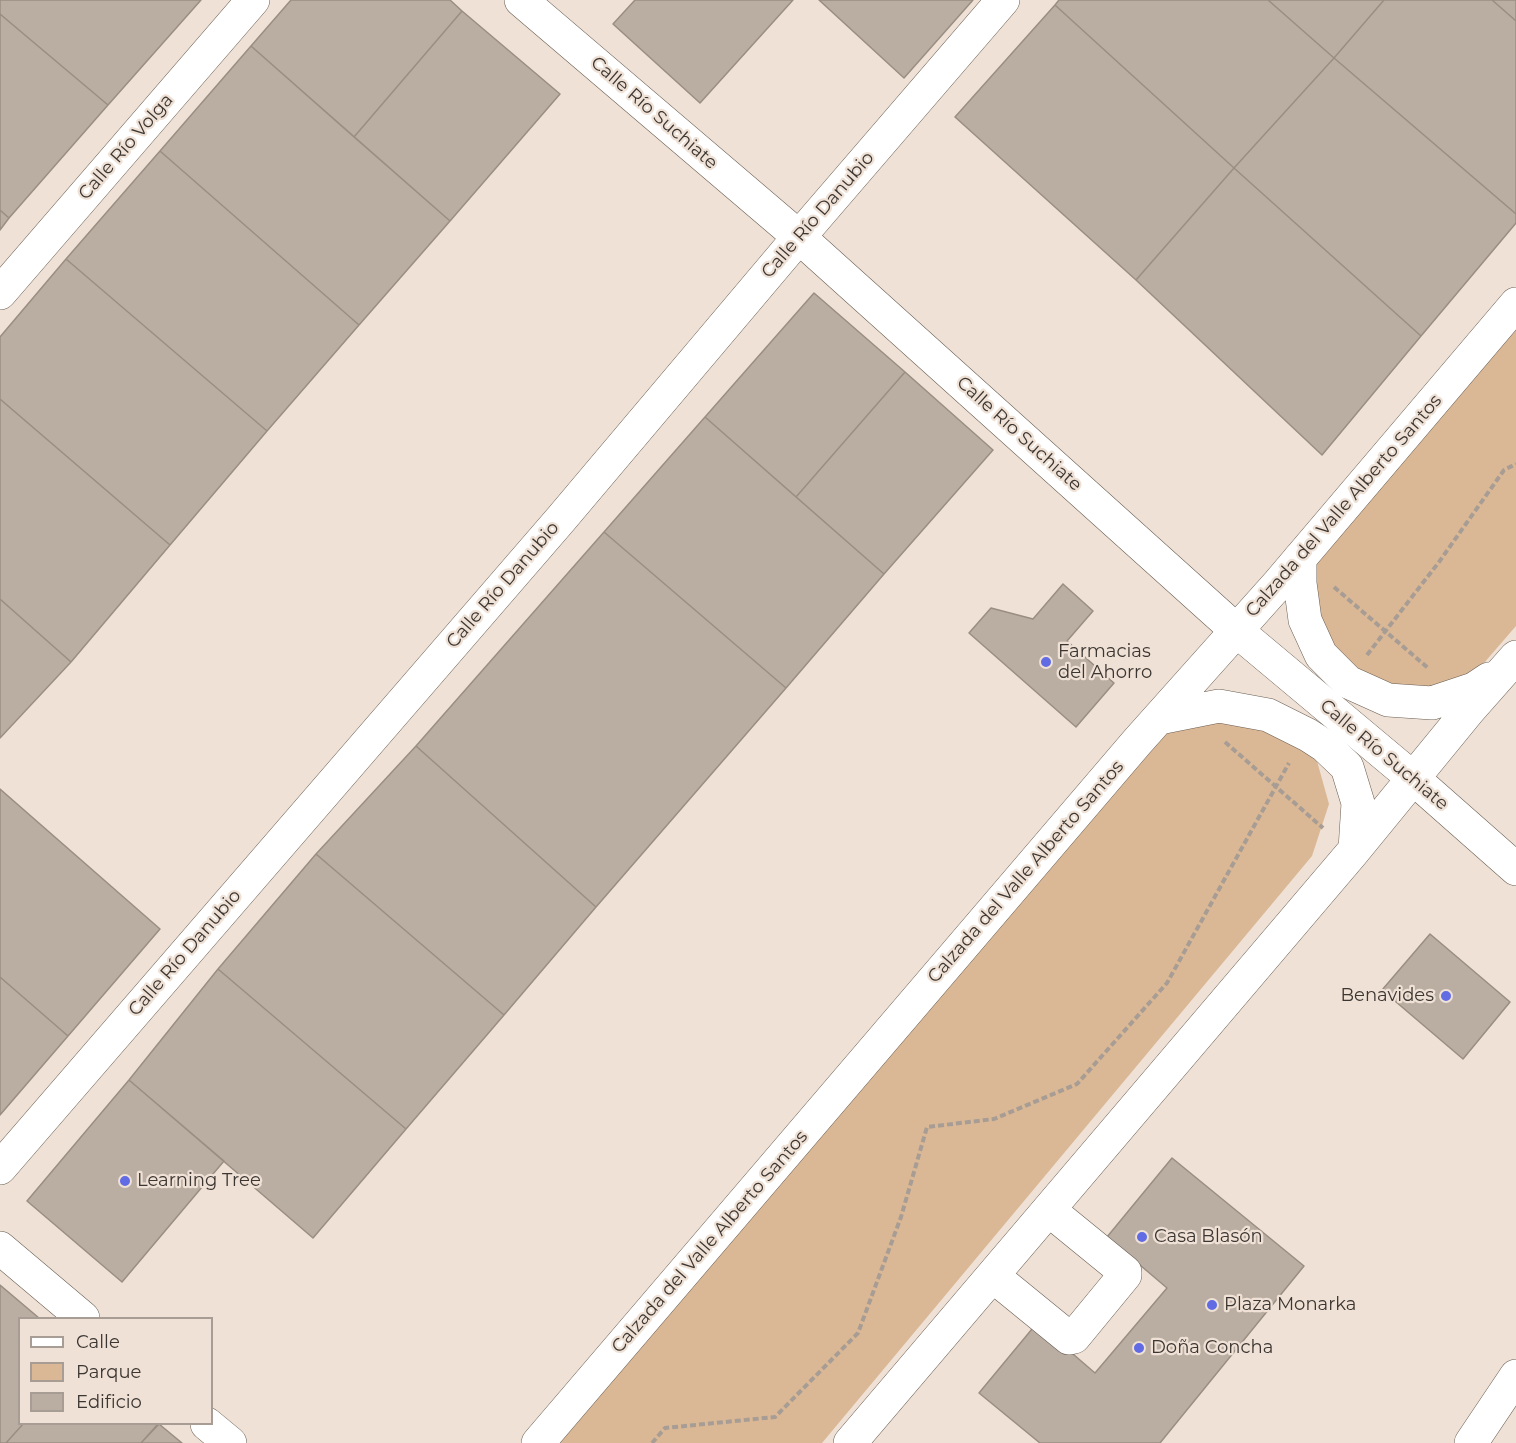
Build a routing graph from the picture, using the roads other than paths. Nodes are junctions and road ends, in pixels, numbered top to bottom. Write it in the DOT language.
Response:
graph roads {
  1 [pos="253,0"];
  2 [pos="521,0"];
  3 [pos="1003,0"];
  4 [pos="799,237"];
  5 [pos="0,293"];
  6 [pos="1516,304"];
  7 [pos="1300,558"];
  8 [pos="1237,631"];
  9 [pos="1514,665"];
  10 [pos="1159,717"];
  11 [pos="1414,779"];
  12 [pos="1343,841"];
  13 [pos="1516,869"];
  14 [pos="0,1168"];
  15 [pos="1049,1210"];
  16 [pos="0,1248"];
  17 [pos="993,1276"];
  18 [pos="82,1317"];
  19 [pos="1516,1376"];
  20 [pos="208,1425"];
  21 [pos="230,1443"];
  22 [pos="538,1443"];
  23 [pos="850,1443"];
  24 [pos="1472,1443"];
  1 -- 5 [label="street, Calle Río Volga"];
  2 -- 4 [label="street, Calle Río Suchiate"];
  3 -- 4 [label="street, Calle Río Danubio"];
  4 -- 8 [label="street, Calle Río Suchiate"];
  4 -- 14 [label="street, Calle Río Danubio"];
  6 -- 7 [label="street, Calzada del Valle Alberto Santos"];
  7 -- 8 [label="street, Calzada del Valle Alberto Santos"];
  7 -- 9 [label="street"];
  8 -- 10 [label="street, Calzada del Valle Alberto Santos"];
  8 -- 11 [label="street, Calle Río Suchiate"];
  9 -- 11 [label="street"];
  10 -- 12 [label="street"];
  10 -- 22 [label="street, Calzada del Valle Alberto Santos"];
  11 -- 12 [label="street"];
  11 -- 13 [label="street, Calle Río Suchiate"];
  12 -- 15 [label="street"];
  15 -- 17 [label="street"];
  15 -- 17 [label="street"];
  16 -- 18 [label="street"];
  17 -- 23 [label="street"];
  19 -- 24 [label="street"];
  20 -- 21 [label="street"];
}
